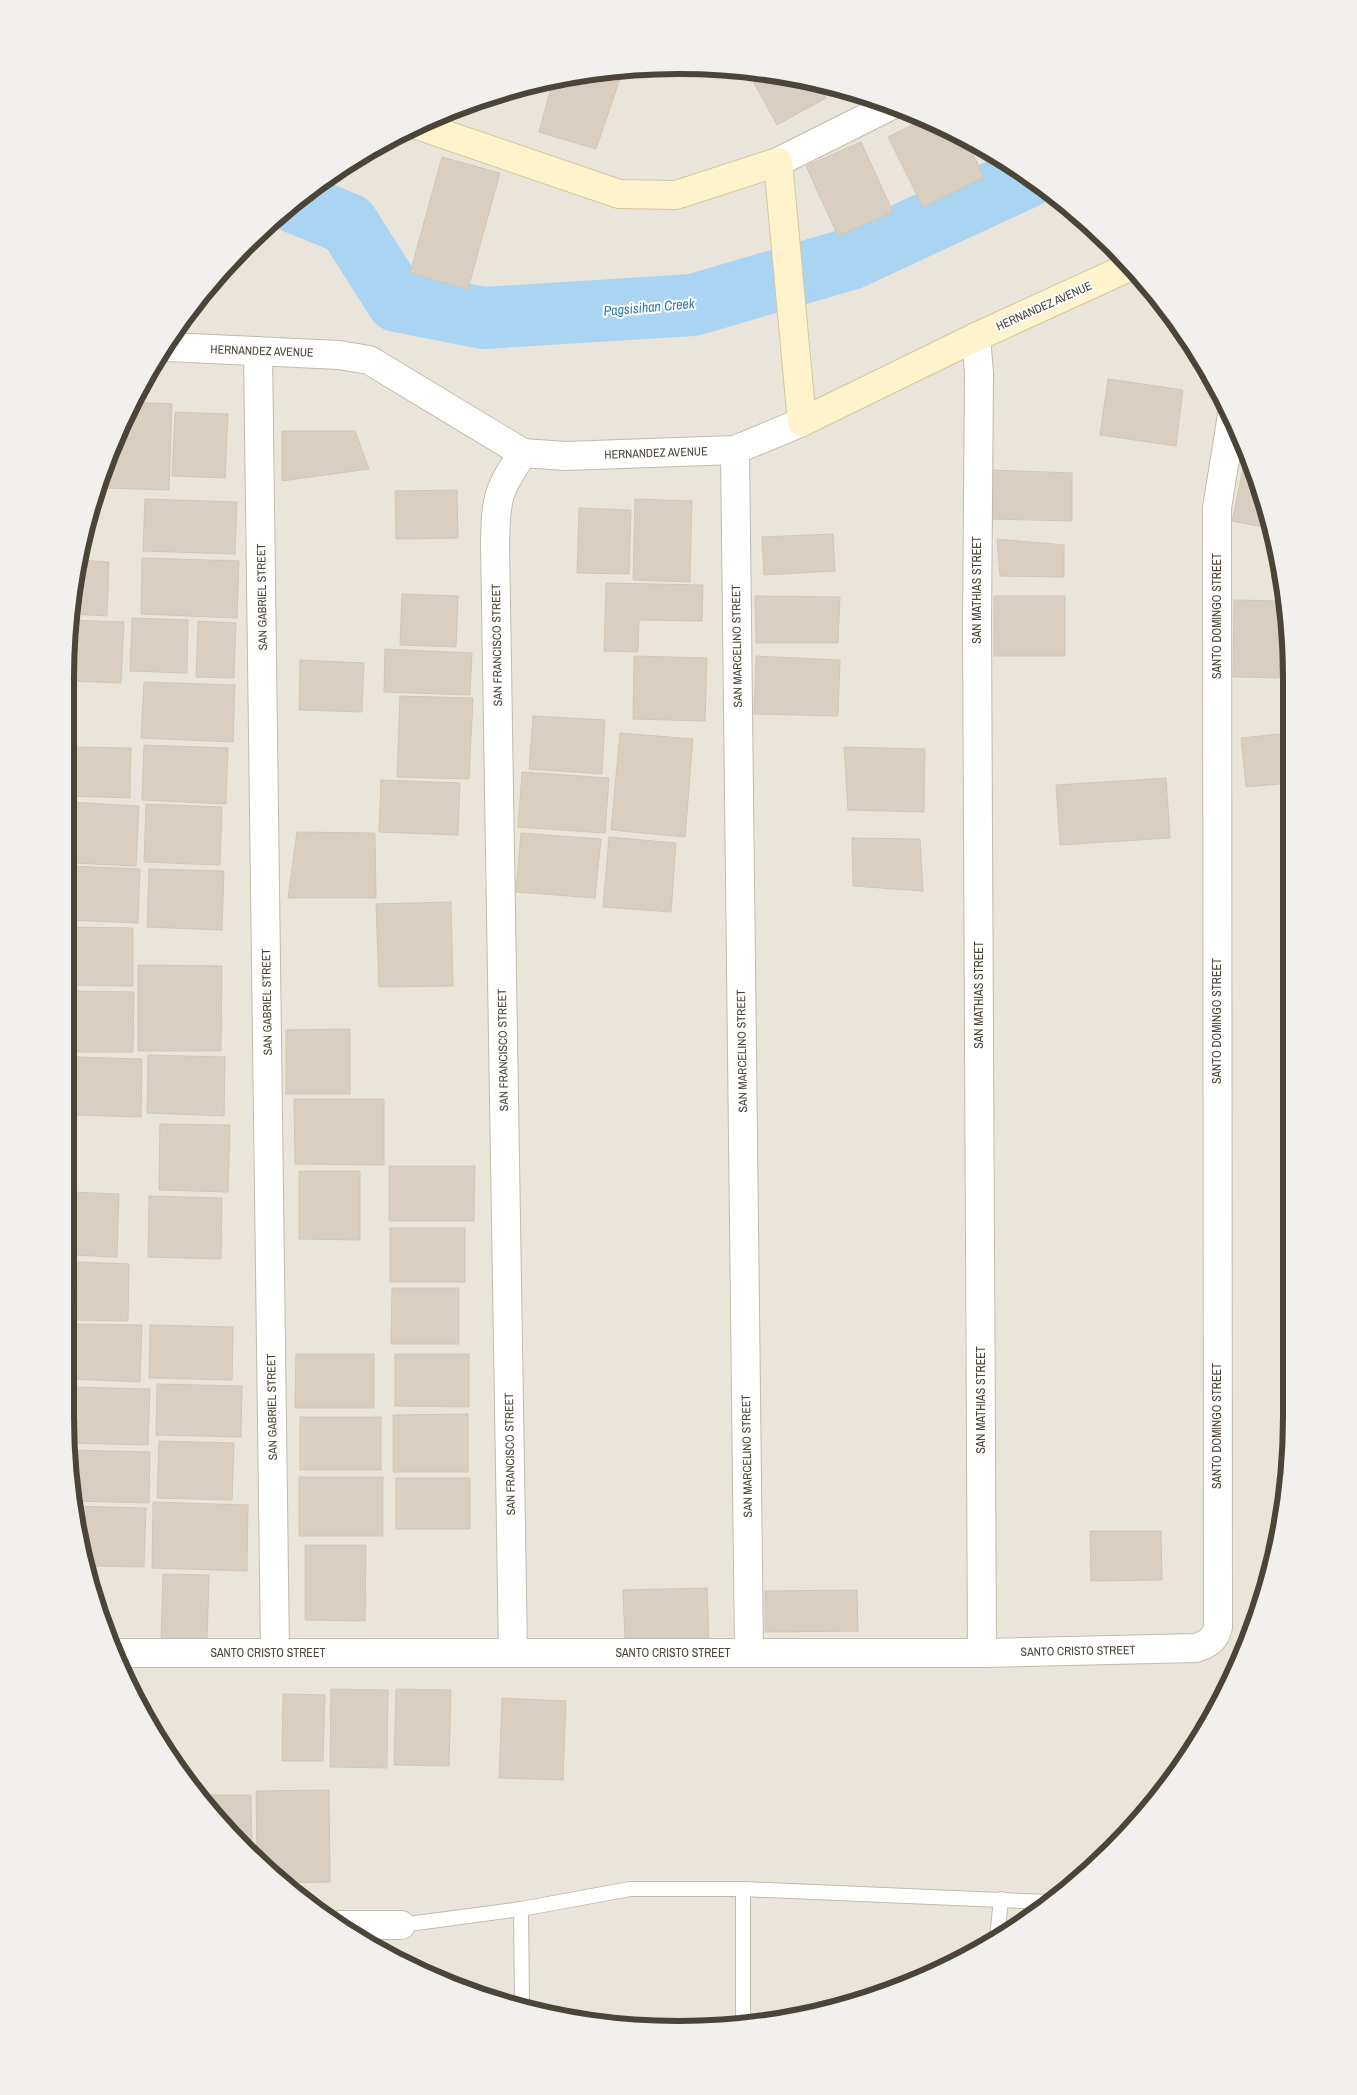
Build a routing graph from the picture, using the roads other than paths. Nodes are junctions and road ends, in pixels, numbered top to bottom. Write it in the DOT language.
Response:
graph roads {
  1 [pos="883,110"];
  2 [pos="429,128"];
  3 [pos="778,162"];
  4 [pos="1123,270"];
  5 [pos="976,337"];
  6 [pos="173,347"];
  7 [pos="258,351"];
  8 [pos="802,422"];
  9 [pos="1230,430"];
  10 [pos="734,450"];
  11 [pos="523,453"];
  12 [pos="1218,1627"];
  13 [pos="122,1653"];
  14 [pos="275,1653"];
  15 [pos="514,1653"];
  16 [pos="749,1653"];
  17 [pos="982,1653"];
  18 [pos="742,1889"];
  19 [pos="1001,1899"];
  20 [pos="1039,1901"];
  21 [pos="521,1909"];
  22 [pos="352,1925"];
  23 [pos="401,1925"];
  24 [pos="998,1929"];
  25 [pos="522,2001"];
  26 [pos="744,2017"];
  1 -- 3 [label="street"];
  2 -- 3 [label="street"];
  3 -- 8 [label="street"];
  4 -- 5 [label="street, HERNANDEZ AVENUE"];
  5 -- 8 [label="street, HERNANDEZ AVENUE"];
  5 -- 17 [label="street, SAN MATHIAS STREET"];
  6 -- 7 [label="street, HERNANDEZ AVENUE"];
  7 -- 11 [label="street, HERNANDEZ AVENUE"];
  7 -- 14 [label="street, SAN GABRIEL STREET"];
  8 -- 10 [label="street, HERNANDEZ AVENUE"];
  9 -- 12 [label="street, SANTO DOMINGO STREET"];
  10 -- 11 [label="street, HERNANDEZ AVENUE"];
  10 -- 16 [label="street, SAN MARCELINO STREET"];
  11 -- 15 [label="street, SAN FRANCISCO STREET"];
  12 -- 17 [label="street, SANTO CRISTO STREET"];
  13 -- 14 [label="street, SANTO CRISTO STREET"];
  14 -- 15 [label="street, SANTO CRISTO STREET"];
  15 -- 16 [label="street, SANTO CRISTO STREET"];
  16 -- 17 [label="street, SANTO CRISTO STREET"];
  18 -- 19 [label="lane"];
  18 -- 21 [label="lane"];
  18 -- 26 [label="lane"];
  19 -- 20 [label="lane"];
  19 -- 24 [label="lane"];
  21 -- 23 [label="lane"];
  21 -- 25 [label="lane"];
  22 -- 23 [label="street"];
}
